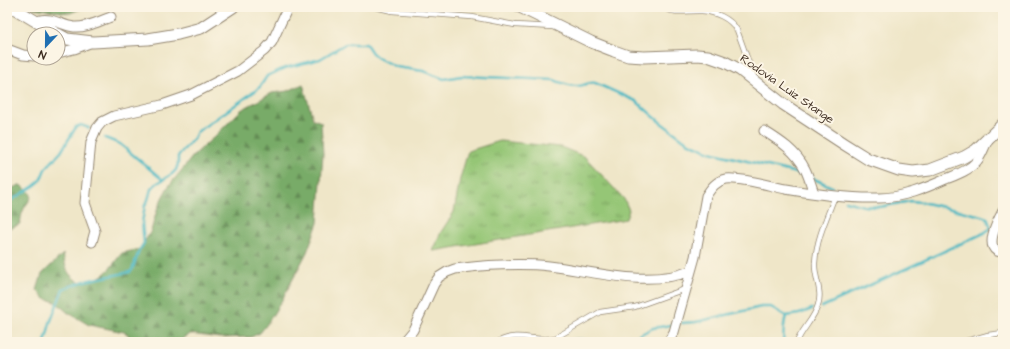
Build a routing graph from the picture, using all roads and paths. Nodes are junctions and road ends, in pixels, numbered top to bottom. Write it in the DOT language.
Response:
graph roads {
  1 [pos="12,7"];
  2 [pos="233,7"];
  3 [pos="288,7"];
  4 [pos="375,7"];
  5 [pos="520,7"];
  6 [pos="662,7"];
  7 [pos="111,17"];
  8 [pos="38,23"];
  9 [pos="43,26"];
  10 [pos="561,28"];
  11 [pos="66,38"];
  12 [pos="93,42"];
  13 [pos="8,50"];
  14 [pos="66,51"];
  15 [pos="26,55"];
  16 [pos="755,81"];
  17 [pos="1003,124"];
  18 [pos="764,131"];
  19 [pos="989,137"];
  20 [pos="814,193"];
  21 [pos="835,195"];
  22 [pos="1003,211"];
  23 [pos="92,242"];
  24 [pos="1003,252"];
  25 [pos="690,271"];
  26 [pos="685,289"];
  27 [pos="1003,333"];
  28 [pos="403,342"];
  29 [pos="498,342"];
  30 [pos="668,342"];
  31 [pos="797,342"];
  32 [pos="963,342"];
  1 -- 8 [label="street"];
  2 -- 12 [label="street"];
  3 -- 23 [label="street"];
  4 -- 10 [label="lane"];
  5 -- 10 [label="street, Rodovia Luiz Stange"];
  6 -- 16 [label="lane"];
  7 -- 8 [label="street"];
  8 -- 9 [label="street"];
  10 -- 16 [label="street, Rodovia Luiz Stange"];
  11 -- 12 [label="street"];
  12 -- 14 [label="street"];
  13 -- 15 [label="street"];
  16 -- 19 [label="street, Rodovia Luiz Stange"];
  17 -- 19 [label="street, Rodovia Luiz Stange"];
  18 -- 20 [label="street"];
  19 -- 21 [label="street"];
  20 -- 21 [label="street"];
  20 -- 25 [label="street"];
  21 -- 31 [label="lane"];
  22 -- 24 [label="street"];
  25 -- 26 [label="street"];
  25 -- 28 [label="street"];
  26 -- 29 [label="lane"];
  26 -- 30 [label="street"];
  27 -- 32 [label="lane"];
}
